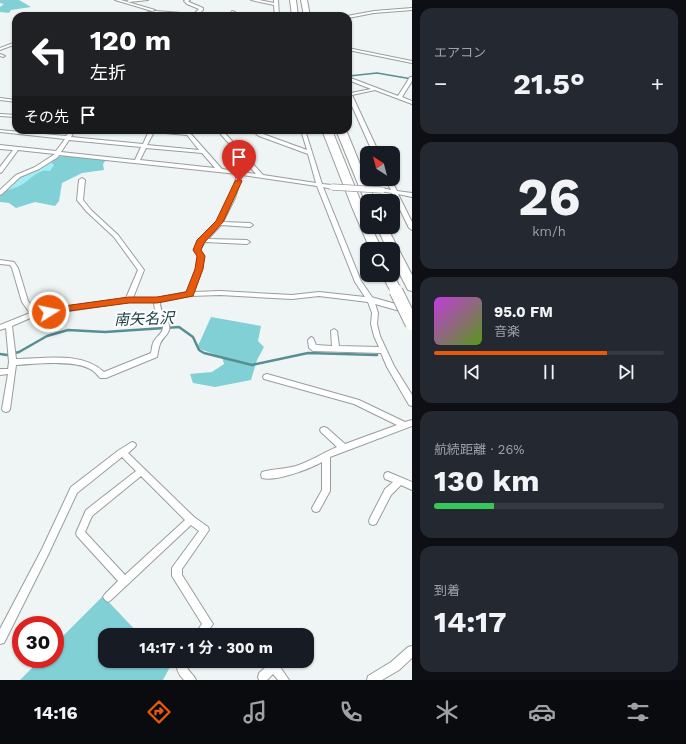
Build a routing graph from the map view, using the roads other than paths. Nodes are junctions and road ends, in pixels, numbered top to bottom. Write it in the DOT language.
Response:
graph roads {
  1 [pos="117,0"];
  2 [pos="146,0"];
  3 [pos="188,0"];
  4 [pos="253,0"];
  5 [pos="293,0"];
  6 [pos="304,0"];
  7 [pos="124,2"];
  8 [pos="276,2"];
  9 [pos="412,9"];
  10 [pos="156,12"];
  11 [pos="198,12"];
  12 [pos="277,12"];
  13 [pos="294,12"];
  14 [pos="306,12"];
  15 [pos="352,16"];
  16 [pos="12,44"];
  17 [pos="0,49"];
  18 [pos="352,50"];
  19 [pos="412,62"];
  20 [pos="412,79"];
  21 [pos="352,80"];
  22 [pos="375,89"];
  23 [pos="352,93"];
  24 [pos="399,98"];
  25 [pos="0,99"];
  26 [pos="12,100"];
  27 [pos="352,102"];
  28 [pos="412,103"];
  29 [pos="0,115"];
  30 [pos="12,116"];
  31 [pos="0,131"];
  32 [pos="12,132"];
  33 [pos="29,134"];
  34 [pos="70,134"];
  35 [pos="149,134"];
  36 [pos="190,134"];
  37 [pos="223,134"];
  38 [pos="259,134"];
  39 [pos="304,134"];
  40 [pos="330,134"];
  41 [pos="343,134"];
  42 [pos="67,138"];
  43 [pos="144,146"];
  44 [pos="373,146"];
  45 [pos="0,147"];
  46 [pos="16,149"];
  47 [pos="204,152"];
  48 [pos="57,153"];
  49 [pos="310,153"];
  50 [pos="137,161"];
  51 [pos="220,170"];
  52 [pos="0,171"];
  53 [pos="240,173"];
  54 [pos="261,176"];
  55 [pos="82,180"];
  56 [pos="320,186"];
  57 [pos="391,186"];
  58 [pos="393,191"];
  59 [pos="0,193"];
  60 [pos="367,194"];
  61 [pos="412,196"];
  62 [pos="220,222"];
  63 [pos="250,225"];
  64 [pos="412,228"];
  65 [pos="203,239"];
  66 [pos="247,242"];
  67 [pos="373,242"];
  68 [pos="0,262"];
  69 [pos="400,263"];
  70 [pos="392,282"];
  71 [pos="412,288"];
  72 [pos="190,294"];
  73 [pos="129,300"];
  74 [pos="157,300"];
  75 [pos="371,300"];
  76 [pos="412,312"];
  77 [pos="34,314"];
  78 [pos="0,322"];
  79 [pos="412,324"];
  80 [pos="9,325"];
  81 [pos="0,328"];
  82 [pos="334,330"];
  83 [pos="311,340"];
  84 [pos="336,348"];
  85 [pos="383,350"];
  86 [pos="13,362"];
  87 [pos="12,371"];
  88 [pos="0,372"];
  89 [pos="267,377"];
  90 [pos="412,403"];
  91 [pos="6,409"];
  92 [pos="409,424"];
  93 [pos="324,430"];
  94 [pos="132,445"];
  95 [pos="344,449"];
  96 [pos="122,452"];
  97 [pos="326,455"];
  98 [pos="142,471"];
  99 [pos="265,475"];
  100 [pos="388,476"];
  101 [pos="399,481"];
  102 [pos="412,486"];
  103 [pos="316,508"];
  104 [pos="191,520"];
  105 [pos="373,521"];
  106 [pos="124,581"];
  107 [pos="108,597"];
  108 [pos="205,628"];
  109 [pos="0,639"];
  110 [pos="412,651"];
  111 [pos="182,668"];
  112 [pos="269,668"];
  113 [pos="275,668"];
  114 [pos="263,677"];
  115 [pos="190,680"];
  116 [pos="284,680"];
  117 [pos="372,680"];
  1 -- 7 [label="street"];
  2 -- 7 [label="street"];
  3 -- 11 [label="street"];
  4 -- 8 [label="street"];
  5 -- 13 [label="highway"];
  6 -- 14 [label="highway"];
  7 -- 10 [label="street"];
  8 -- 12 [label="street"];
  9 -- 15 [label="street"];
  16 -- 17 [label="street"];
  18 -- 19 [label="street"];
  20 -- 24 [label="street"];
  21 -- 22 [label="street"];
  22 -- 23 [label="street"];
  22 -- 24 [label="street"];
  24 -- 28 [label="street"];
  25 -- 26 [label="street"];
  27 -- 44 [label="street"];
  29 -- 30 [label="street"];
  31 -- 32 [label="street"];
  33 -- 42 [label="street"];
  34 -- 42 [label="street"];
  35 -- 43 [label="street"];
  36 -- 47 [label="street"];
  37 -- 54 [label="street"];
  38 -- 49 [label="street"];
  39 -- 49 [label="street"];
  40 -- 67 [label="highway"];
  41 -- 60 [label="highway"];
  42 -- 43 [label="street"];
  42 -- 48 [label="street"];
  43 -- 47 [label="street"];
  43 -- 50 [label="street"];
  45 -- 46 [label="street"];
  46 -- 48 [label="street"];
  46 -- 52 [label="street"];
  47 -- 51 [label="street"];
  48 -- 50 [label="street"];
  48 -- 59 [label="street"];
  49 -- 56 [label="street"];
  50 -- 51 [label="street"];
  51 -- 53 [label="street"];
  53 -- 54 [label="street"];
  53 -- 62 [label="street"];
  54 -- 56 [label="street"];
  55 -- 73 [label="street"];
  56 -- 58 [label="street, bridge"];
  56 -- 75 [label="street"];
  57 -- 58 [label="street"];
  58 -- 61 [label="street"];
  58 -- 64 [label="street"];
  62 -- 63 [label="street"];
  62 -- 65 [label="street"];
  65 -- 66 [label="street"];
  65 -- 72 [label="street"];
  68 -- 77 [label="street"];
  69 -- 71 [label="highway"];
  70 -- 79 [label="highway, bridge"];
  72 -- 74 [label="street"];
  72 -- 75 [label="street"];
  73 -- 74 [label="street"];
  73 -- 77 [label="street"];
  74 -- 86 [label="street"];
  75 -- 76 [label="street"];
  75 -- 85 [label="street"];
  77 -- 80 [label="street"];
  78 -- 80 [label="street"];
  80 -- 81 [label="street"];
  80 -- 86 [label="street"];
  82 -- 84 [label="street"];
  83 -- 84 [label="street"];
  84 -- 85 [label="street"];
  85 -- 90 [label="street"];
  86 -- 87 [label="street"];
  87 -- 88 [label="street"];
  87 -- 91 [label="street"];
  89 -- 92 [label="street"];
  92 -- 95 [label="street"];
  93 -- 95 [label="street"];
  94 -- 96 [label="street"];
  95 -- 97 [label="street"];
  96 -- 98 [label="street"];
  96 -- 109 [label="street"];
  97 -- 99 [label="street"];
  97 -- 103 [label="street"];
  98 -- 104 [label="street"];
  98 -- 106 [label="street"];
  100 -- 101 [label="street"];
  101 -- 102 [label="street"];
  101 -- 105 [label="street"];
  104 -- 106 [label="street"];
  104 -- 108 [label="street"];
  106 -- 107 [label="street"];
  110 -- 117 [label="street"];
  111 -- 115 [label="street"];
  112 -- 114 [label="street"];
  113 -- 116 [label="street"];
}
